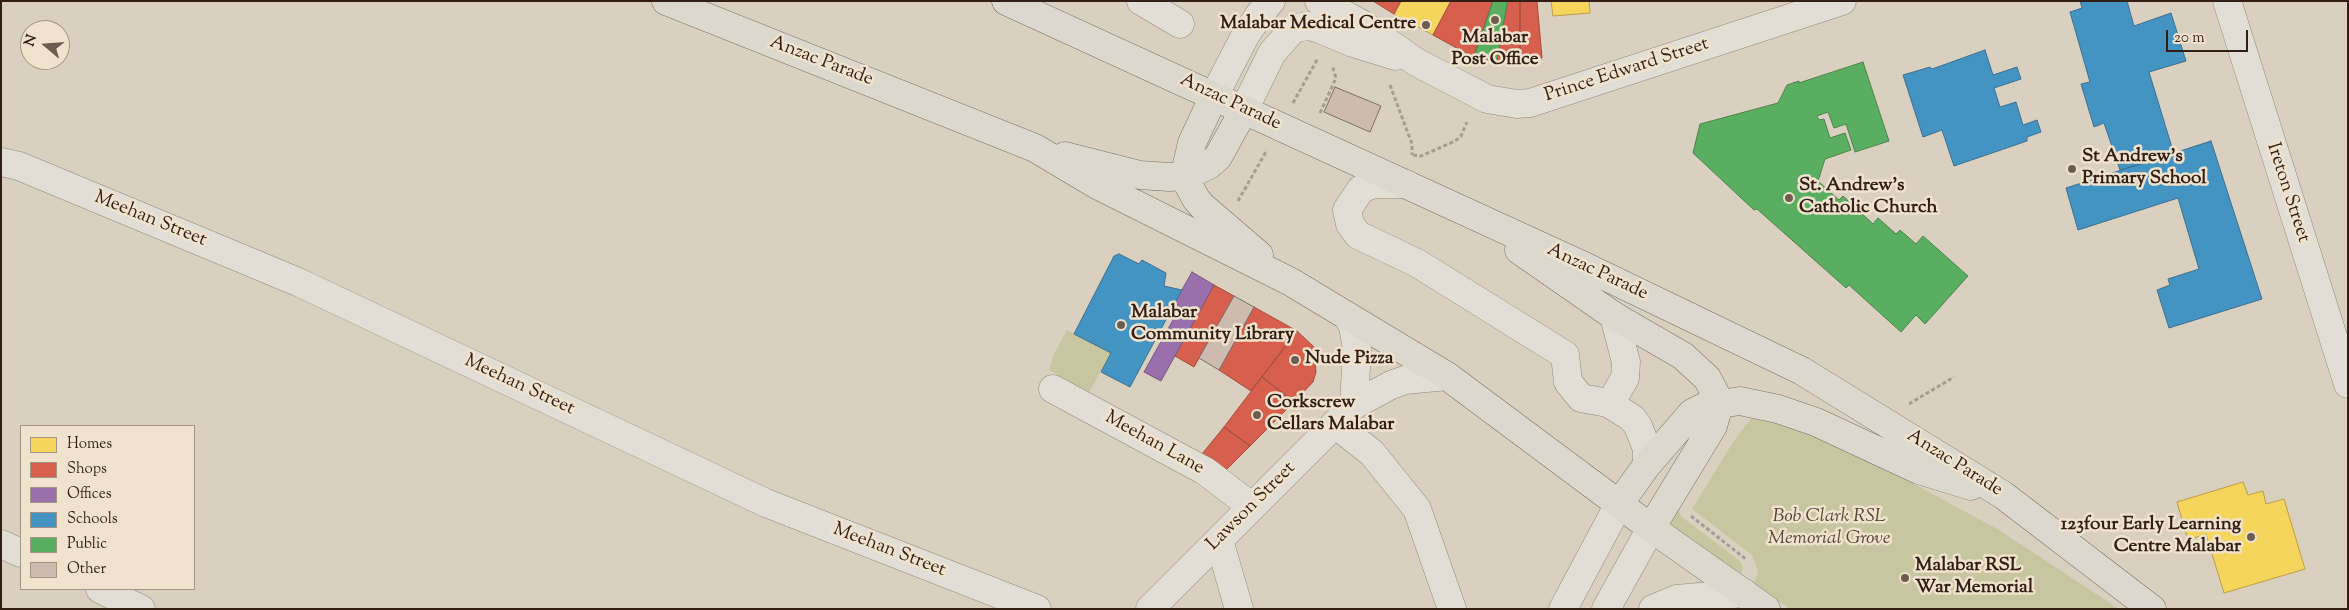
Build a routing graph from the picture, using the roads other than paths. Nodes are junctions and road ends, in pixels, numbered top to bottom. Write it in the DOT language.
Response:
graph roads {
  1 [pos="666,1"];
  2 [pos="1006,1"];
  3 [pos="1141,1"];
  4 [pos="1273,1"];
  5 [pos="1319,1"];
  6 [pos="1842,1"];
  7 [pos="2227,1"];
  8 [pos="1180,24"];
  9 [pos="1294,28"];
  10 [pos="1416,62"];
  11 [pos="1214,96"];
  12 [pos="1244,110"];
  13 [pos="1035,148"];
  14 [pos="1,162"];
  15 [pos="1186,176"];
  16 [pos="1406,184"];
  17 [pos="1465,211"];
  18 [pos="1290,282"];
  19 [pos="1614,316"];
  20 [pos="1349,319"];
  21 [pos="2341,339"];
  22 [pos="1447,376"];
  23 [pos="2348,384"];
  24 [pos="1053,389"];
  25 [pos="1608,403"];
  26 [pos="1716,404"];
  27 [pos="1354,405"];
  28 [pos="1335,424"];
  29 [pos="1647,465"];
  30 [pos="2003,495"];
  31 [pos="1619,504"];
  32 [pos="1251,506"];
  33 [pos="1651,528"];
  34 [pos="1219,540"];
  35 [pos="1,544"];
  36 [pos="20,553"];
  37 [pos="102,590"];
  38 [pos="1744,593"];
  39 [pos="141,609"];
  40 [pos="1037,609"];
  41 [pos="1150,609"];
  42 [pos="1239,609"];
  43 [pos="1452,609"];
  44 [pos="1563,609"];
  45 [pos="1606,609"];
  46 [pos="1652,609"];
  47 [pos="1766,609"];
  48 [pos="2152,609"];
  1 -- 13 [label="main road, Anzac Parade"];
  2 -- 11 [label="main road, Anzac Parade"];
  3 -- 8 [label="street"];
  4 -- 9 [label="street"];
  4 -- 11 [label="street"];
  5 -- 10 [label="street, Prince Edward Street"];
  6 -- 10 [label="street, Prince Edward Street"];
  7 -- 21 [label="street, Ireton Street"];
  9 -- 10 [label="street, Prince Edward Street"];
  9 -- 12 [label="street"];
  11 -- 12 [label="main road, Anzac Parade"];
  11 -- 15 [label="main road"];
  12 -- 15 [label="main road"];
  12 -- 16 [label="main road, Anzac Parade"];
  13 -- 15 [label="main road"];
  13 -- 18 [label="main road, Anzac Parade"];
  14 -- 40 [label="street, Meehan Street"];
  15 -- 18 [label="main road"];
  16 -- 17 [label="main road, Anzac Parade"];
  16 -- 25 [label="street"];
  17 -- 19 [label="main road"];
  17 -- 30 [label="main road, Anzac Parade"];
  18 -- 20 [label="main road, Anzac Parade"];
  19 -- 25 [label="street"];
  19 -- 26 [label="main road"];
  20 -- 22 [label="main road, Anzac Parade"];
  20 -- 27 [label="street"];
  21 -- 23 [label="street, Ireton Street"];
  22 -- 27 [label="street, Lawson Street"];
  22 -- 31 [label="main road, Anzac Parade"];
  24 -- 32 [label="street, Meehan Lane"];
  25 -- 29 [label="street"];
  26 -- 29 [label="main road"];
  26 -- 30 [label="main road"];
  26 -- 33 [label="main road"];
  27 -- 28 [label="street, Lawson Street"];
  28 -- 32 [label="street, Lawson Street"];
  28 -- 43 [label="street"];
  29 -- 31 [label="main road"];
  30 -- 48 [label="main road, Anzac Parade"];
  31 -- 33 [label="main road, Anzac Parade"];
  31 -- 44 [label="street"];
  32 -- 34 [label="street, Lawson Street"];
  33 -- 38 [label="main road, Anzac Parade"];
  33 -- 45 [label="street"];
  34 -- 41 [label="street, Lawson Street"];
  34 -- 42 [label="street"];
  35 -- 36 [label="street"];
  37 -- 39 [label="street"];
  38 -- 46 [label="street"];
  38 -- 47 [label="main road, Anzac Parade"];
}
